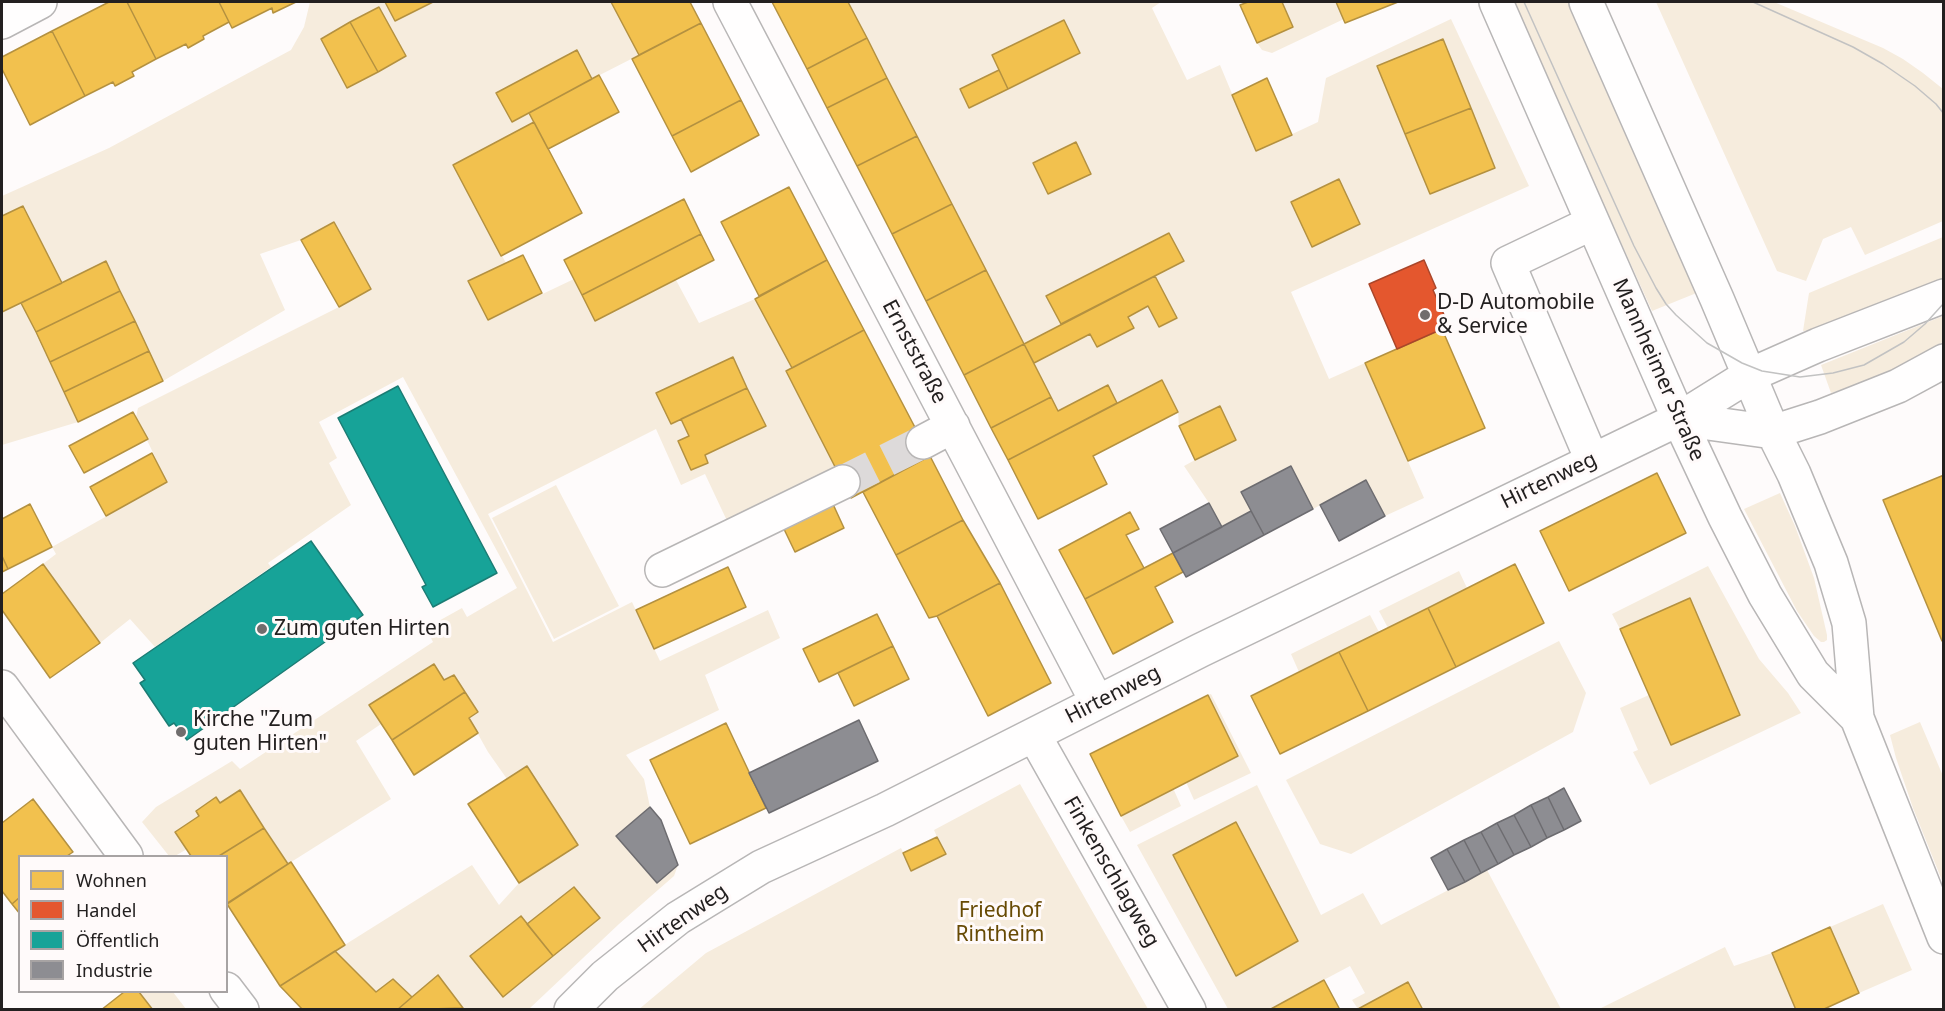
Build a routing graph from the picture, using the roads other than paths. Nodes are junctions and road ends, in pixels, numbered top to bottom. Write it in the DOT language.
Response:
graph roads {
  1 [pos="40,2"];
  2 [pos="730,2"];
  3 [pos="1496,2"];
  4 [pos="1586,2"];
  5 [pos="2,22"];
  6 [pos="1592,223"];
  7 [pos="1944,296"];
  8 [pos="1944,361"];
  9 [pos="1748,376"];
  10 [pos="1679,418"];
  11 [pos="953,426"];
  12 [pos="1773,432"];
  13 [pos="922,442"];
  14 [pos="1592,460"];
  15 [pos="843,483"];
  16 [pos="662,570"];
  17 [pos="2,687"];
  18 [pos="1097,702"];
  19 [pos="1857,718"];
  20 [pos="1034,735"];
  21 [pos="125,855"];
  22 [pos="1944,937"];
  23 [pos="228,992"];
  24 [pos="242,1010"];
  25 [pos="571,1010"];
  26 [pos="1190,1010"];
  1 -- 5 [label="street"];
  2 -- 11 [label="street, Ernststraße"];
  3 -- 6 [label="street, Mannheimer Straße"];
  4 -- 9 [label="street, Mannheimer Straße"];
  6 -- 10 [label="street, Mannheimer Straße"];
  6 -- 14 [label="street"];
  7 -- 9 [label="street, Hirtenweg"];
  8 -- 12 [label="street"];
  9 -- 10 [label="street, Hirtenweg"];
  9 -- 12 [label="street, Mannheimer Straße"];
  10 -- 12 [label="street"];
  10 -- 14 [label="street, Hirtenweg"];
  10 -- 19 [label="street, Mannheimer Straße"];
  11 -- 13 [label="street"];
  11 -- 18 [label="street, Ernststraße"];
  12 -- 19 [label="street, Mannheimer Straße"];
  14 -- 18 [label="street, Hirtenweg"];
  15 -- 16 [label="street"];
  17 -- 21 [label="street"];
  18 -- 20 [label="street, Hirtenweg"];
  19 -- 22 [label="street, Mannheimer Straße"];
  20 -- 25 [label="street, Hirtenweg"];
  20 -- 26 [label="street, Finkenschlagweg"];
  23 -- 24 [label="street"];
}
